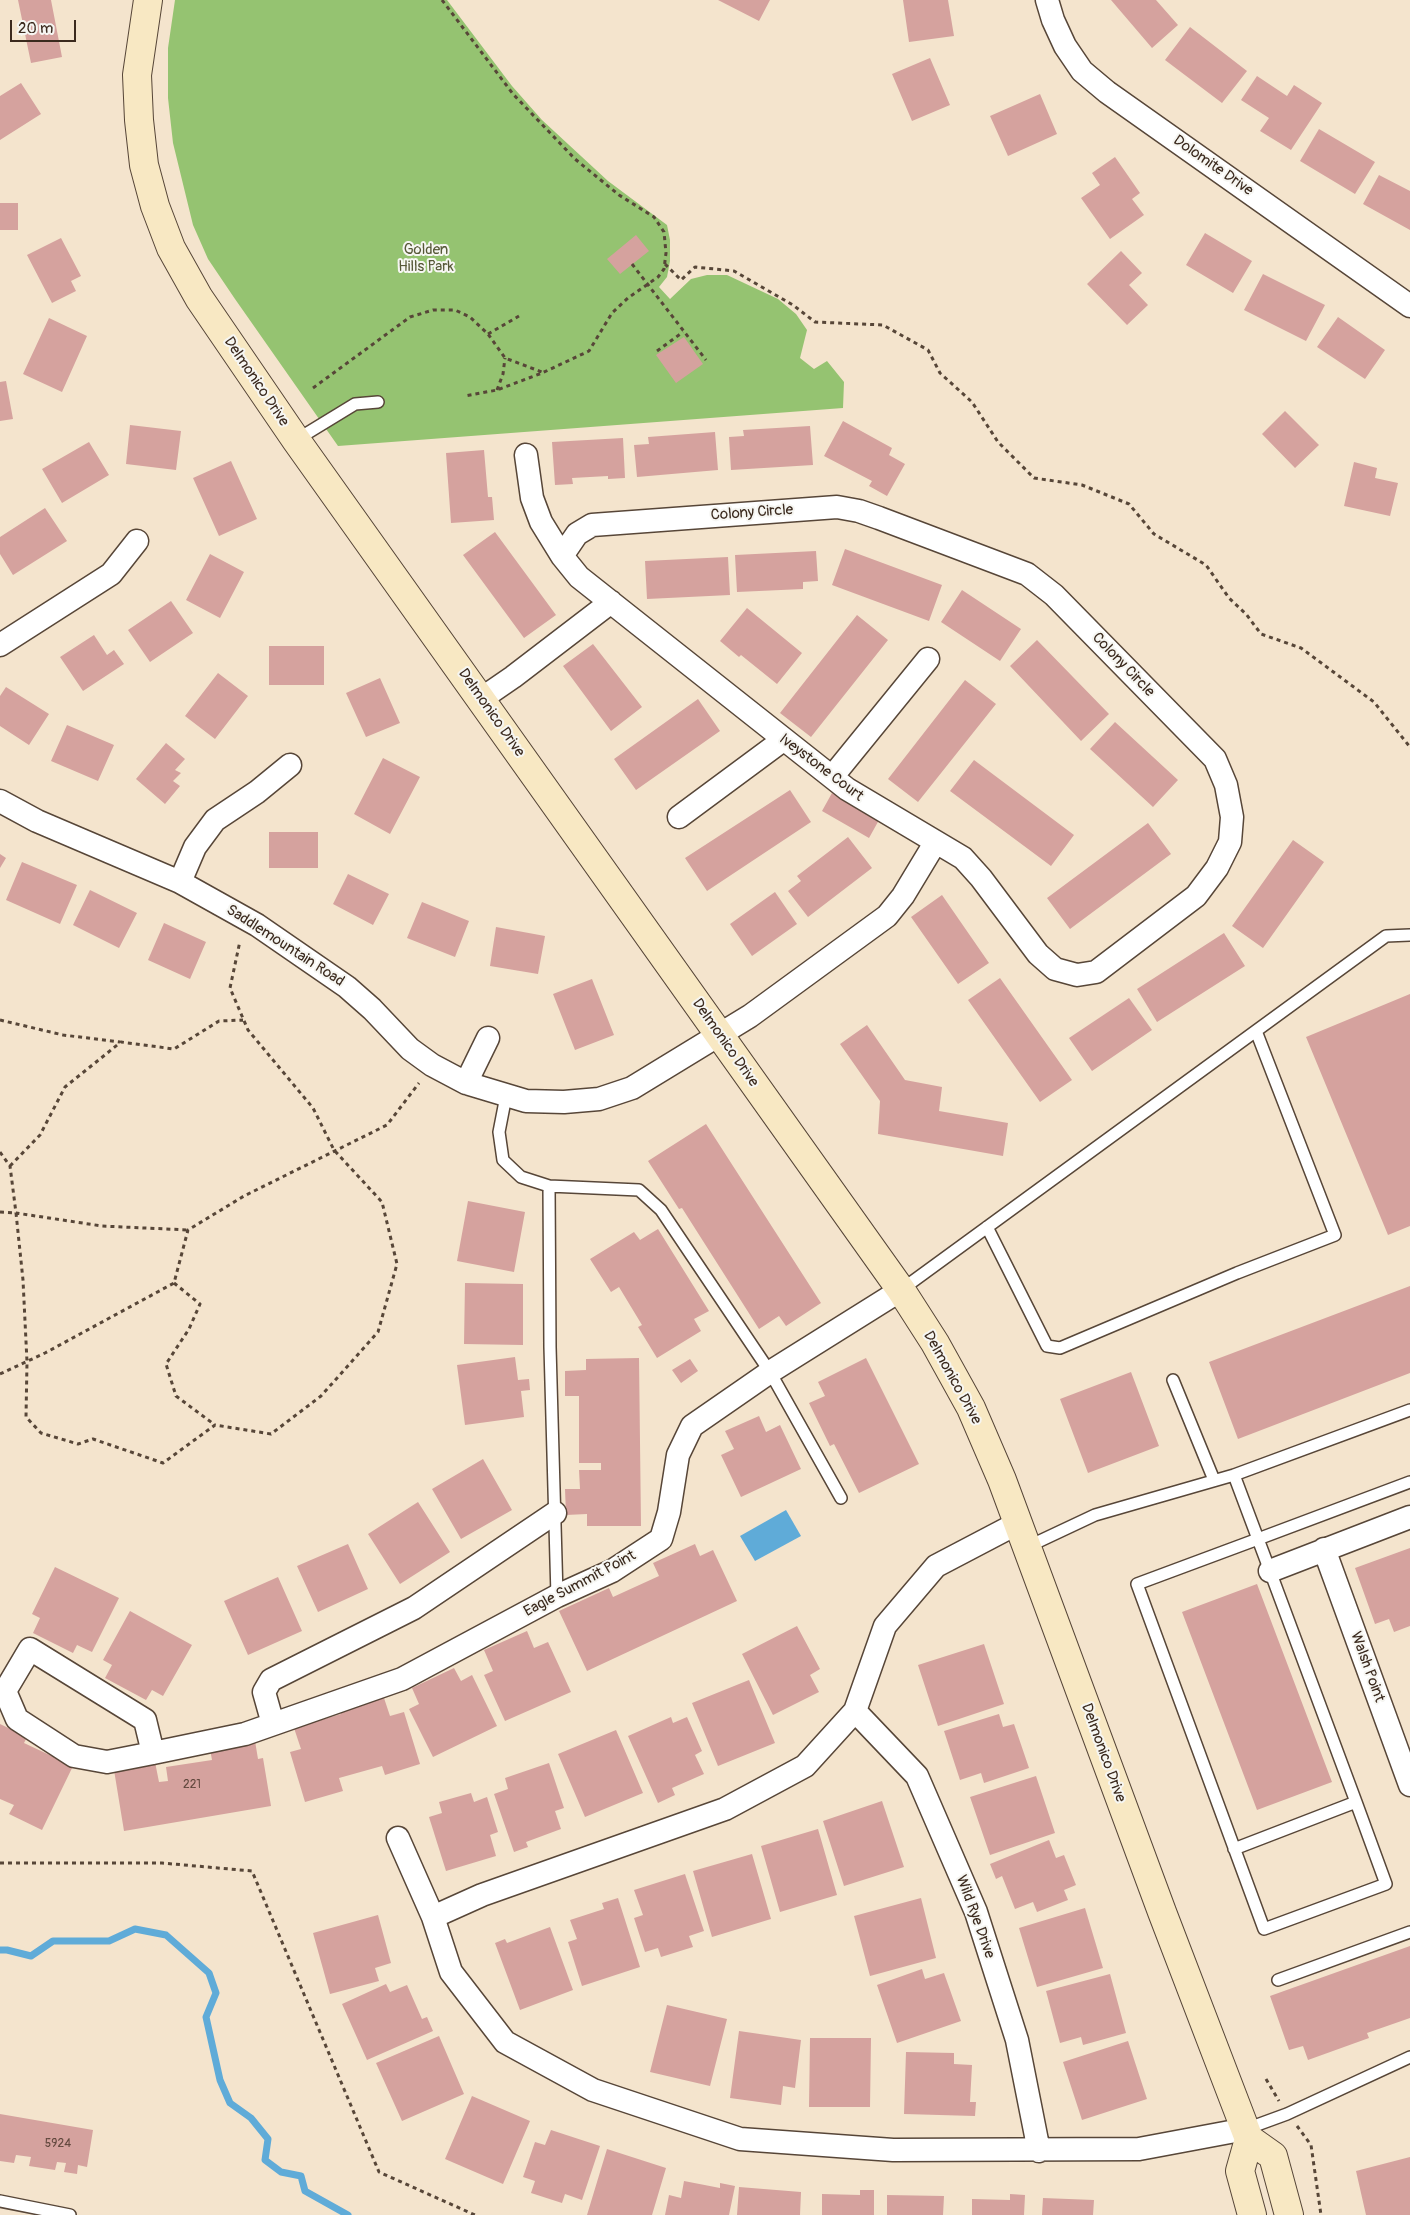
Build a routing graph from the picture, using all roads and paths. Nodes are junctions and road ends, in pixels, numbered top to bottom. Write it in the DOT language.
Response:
graph roads {
  1 [pos="148,0"];
  2 [pos="442,0"];
  3 [pos="1047,0"];
  4 [pos="632,264"];
  5 [pos="665,264"];
  6 [pos="647,285"];
  7 [pos="1410,306"];
  8 [pos="520,316"];
  9 [pos="683,332"];
  10 [pos="488,334"];
  11 [pos="657,351"];
  12 [pos="505,358"];
  13 [pos="706,360"];
  14 [pos="542,372"];
  15 [pos="313,388"];
  16 [pos="498,390"];
  17 [pos="465,396"];
  18 [pos="378,402"];
  19 [pos="296,440"];
  20 [pos="526,455"];
  21 [pos="137,541"];
  22 [pos="562,556"];
  23 [pos="611,602"];
  24 [pos="0,645"];
  25 [pos="928,659"];
  26 [pos="481,699"];
  27 [pos="784,740"];
  28 [pos="1410,748"];
  29 [pos="290,765"];
  30 [pos="832,777"];
  31 [pos="0,801"];
  32 [pos="679,817"];
  33 [pos="935,843"];
  34 [pos="180,882"];
  35 [pos="246,919"];
  36 [pos="1410,934"];
  37 [pos="0,1020"];
  38 [pos="244,1020"];
  39 [pos="1256,1031"];
  40 [pos="718,1034"];
  41 [pos="488,1038"];
  42 [pos="121,1042"];
  43 [pos="432,1065"];
  44 [pos="466,1083"];
  45 [pos="506,1096"];
  46 [pos="334,1150"];
  47 [pos="0,1152"];
  48 [pos="10,1166"];
  49 [pos="550,1186"];
  50 [pos="0,1212"];
  51 [pos="16,1213"];
  52 [pos="987,1227"];
  53 [pos="188,1230"];
  54 [pos="174,1282"];
  55 [pos="901,1290"];
  56 [pos="27,1362"];
  57 [pos="770,1372"];
  58 [pos="0,1374"];
  59 [pos="1173,1380"];
  60 [pos="1410,1410"];
  61 [pos="215,1425"];
  62 [pos="1234,1475"];
  63 [pos="1214,1480"];
  64 [pos="1410,1482"];
  65 [pos="841,1498"];
  66 [pos="555,1513"];
  67 [pos="1410,1517"];
  68 [pos="1023,1535"];
  69 [pos="1258,1539"];
  70 [pos="1324,1549"];
  71 [pos="1270,1571"];
  72 [pos="557,1596"];
  73 [pos="854,1711"];
  74 [pos="273,1724"];
  75 [pos="153,1753"];
  76 [pos="1405,1758"];
  77 [pos="1410,1785"];
  78 [pos="1356,1802"];
  79 [pos="398,1838"];
  80 [pos="1234,1849"];
  81 [pos="0,1863"];
  82 [pos="433,1917"];
  83 [pos="1410,1932"];
  84 [pos="1278,1980"];
  85 [pos="1410,2058"];
  86 [pos="1266,2079"];
  87 [pos="1287,2114"];
  88 [pos="1247,2134"];
  89 [pos="1039,2151"];
  90 [pos="0,2201"];
  91 [pos="70,2215"];
  92 [pos="475,2215"];
  93 [pos="1252,2215"];
  94 [pos="1289,2215"];
  95 [pos="1321,2215"];
  1 -- 19 [label="street, Delmonico Drive"];
  2 -- 5 [label="path"];
  3 -- 7 [label="street, Dolomite Drive"];
  4 -- 6 [label="path"];
  5 -- 6 [label="path"];
  5 -- 28 [label="path"];
  6 -- 9 [label="path"];
  6 -- 14 [label="path"];
  8 -- 10 [label="path"];
  9 -- 11 [label="path"];
  9 -- 13 [label="path"];
  10 -- 12 [label="path"];
  10 -- 15 [label="path"];
  12 -- 14 [label="path"];
  12 -- 16 [label="path"];
  14 -- 16 [label="path"];
  16 -- 17 [label="path"];
  18 -- 19 [label="lane"];
  19 -- 26 [label="street, Delmonico Drive"];
  20 -- 22 [label="street, Iveystone Court"];
  21 -- 24 [label="street"];
  22 -- 23 [label="street, Iveystone Court"];
  22 -- 33 [label="street, Colony Circle"];
  23 -- 26 [label="street"];
  23 -- 27 [label="street, Iveystone Court"];
  25 -- 30 [label="street"];
  26 -- 40 [label="street, Delmonico Drive"];
  27 -- 30 [label="street, Iveystone Court"];
  27 -- 32 [label="street"];
  29 -- 34 [label="street"];
  30 -- 33 [label="street, Iveystone Court"];
  31 -- 34 [label="street, Saddlemountain Road"];
  33 -- 40 [label="street"];
  34 -- 35 [label="street, Saddlemountain Road"];
  35 -- 38 [label="path"];
  35 -- 43 [label="street, Saddlemountain Road"];
  36 -- 39 [label="lane"];
  37 -- 42 [label="path"];
  38 -- 42 [label="path"];
  38 -- 46 [label="path"];
  39 -- 52 [label="lane"];
  39 -- 52 [label="lane"];
  40 -- 45 [label="street, Saddlemountain Road"];
  40 -- 55 [label="street, Delmonico Drive"];
  41 -- 44 [label="street"];
  42 -- 48 [label="path"];
  43 -- 44 [label="street, Saddlemountain Road"];
  43 -- 46 [label="path"];
  44 -- 45 [label="street, Saddlemountain Road"];
  45 -- 49 [label="lane"];
  46 -- 53 [label="path"];
  46 -- 61 [label="path"];
  47 -- 48 [label="path"];
  48 -- 51 [label="path"];
  49 -- 57 [label="lane"];
  49 -- 66 [label="lane"];
  50 -- 51 [label="path"];
  51 -- 53 [label="path"];
  51 -- 56 [label="path"];
  52 -- 55 [label="lane"];
  53 -- 54 [label="path"];
  54 -- 56 [label="path"];
  54 -- 61 [label="path"];
  55 -- 57 [label="street, Eagle Summit Point"];
  55 -- 68 [label="street, Delmonico Drive"];
  56 -- 58 [label="path"];
  56 -- 61 [label="path"];
  57 -- 65 [label="lane"];
  57 -- 72 [label="street, Eagle Summit Point"];
  59 -- 63 [label="lane"];
  60 -- 62 [label="lane"];
  62 -- 63 [label="lane"];
  62 -- 69 [label="lane"];
  63 -- 68 [label="lane"];
  64 -- 69 [label="lane"];
  66 -- 72 [label="lane"];
  66 -- 74 [label="street"];
  67 -- 70 [label="street"];
  68 -- 73 [label="street"];
  68 -- 88 [label="street, Delmonico Drive"];
  69 -- 71 [label="lane"];
  69 -- 80 [label="lane"];
  70 -- 71 [label="street"];
  70 -- 76 [label="street, Walsh Point"];
  71 -- 78 [label="lane"];
  72 -- 74 [label="street, Eagle Summit Point"];
  73 -- 82 [label="street"];
  73 -- 89 [label="street, Wild Rye Drive"];
  74 -- 75 [label="street, Eagle Summit Point"];
  75 -- 75 [label="street, Eagle Summit Point"];
  76 -- 77 [label="street, Walsh Point"];
  78 -- 80 [label="lane"];
  78 -- 80 [label="lane"];
  79 -- 82 [label="street"];
  81 -- 92 [label="path"];
  82 -- 89 [label="street"];
  83 -- 84 [label="lane"];
  85 -- 87 [label="lane"];
  86 -- 87 [label="path"];
  87 -- 88 [label="lane"];
  87 -- 95 [label="path"];
  88 -- 89 [label="street"];
  88 -- 93 [label="street"];
  88 -- 94 [label="street"];
  90 -- 91 [label="lane"];
}
